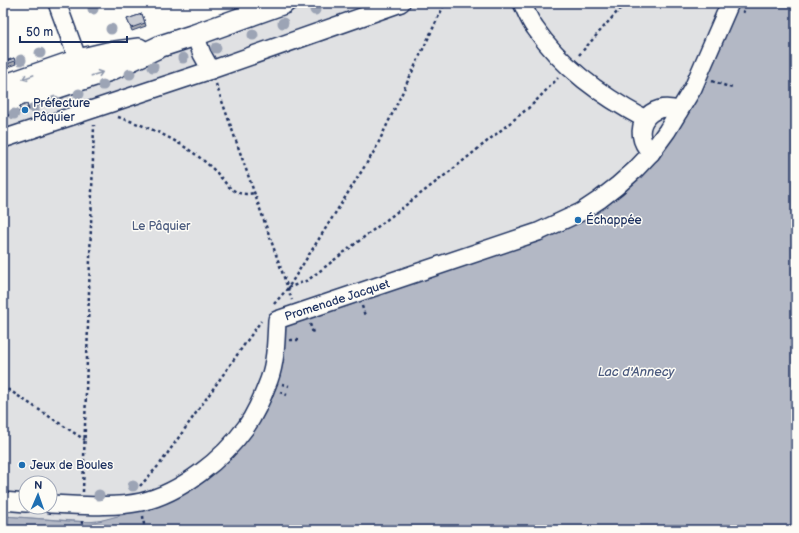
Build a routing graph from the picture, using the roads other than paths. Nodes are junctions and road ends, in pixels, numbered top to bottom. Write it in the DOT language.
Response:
graph roads {
  1 [pos="57,3"];
  2 [pos="284,3"];
  3 [pos="401,3"];
  4 [pos="522,3"];
  5 [pos="730,3"];
  6 [pos="195,35"];
  7 [pos="161,46"];
  8 [pos="78,60"];
  9 [pos="211,70"];
  10 [pos="4,98"];
  11 [pos="679,111"];
  12 [pos="645,119"];
  13 [pos="3,139"];
  14 [pos="651,153"];
  15 [pos="3,501"];
  16 [pos="18,502"];
  17 [pos="58,506"];
  1 -- 8 [label="street"];
  2 -- 6 [label="main road"];
  3 -- 9 [label="street"];
  4 -- 12 [label="street"];
  5 -- 11 [label="street, Promenade Jacquet"];
  6 -- 7 [label="main road"];
  6 -- 9 [label="street"];
  7 -- 8 [label="main road"];
  10 -- 7 [label="main road, one-way"];
  8 -- 10 [label="main road"];
  9 -- 13 [label="street"];
  11 -- 12 [label="street"];
  11 -- 14 [label="street, Promenade Jacquet"];
  12 -- 14 [label="street"];
  14 -- 17 [label="street, Promenade Jacquet"];
  15 -- 16 [label="street"];
}
